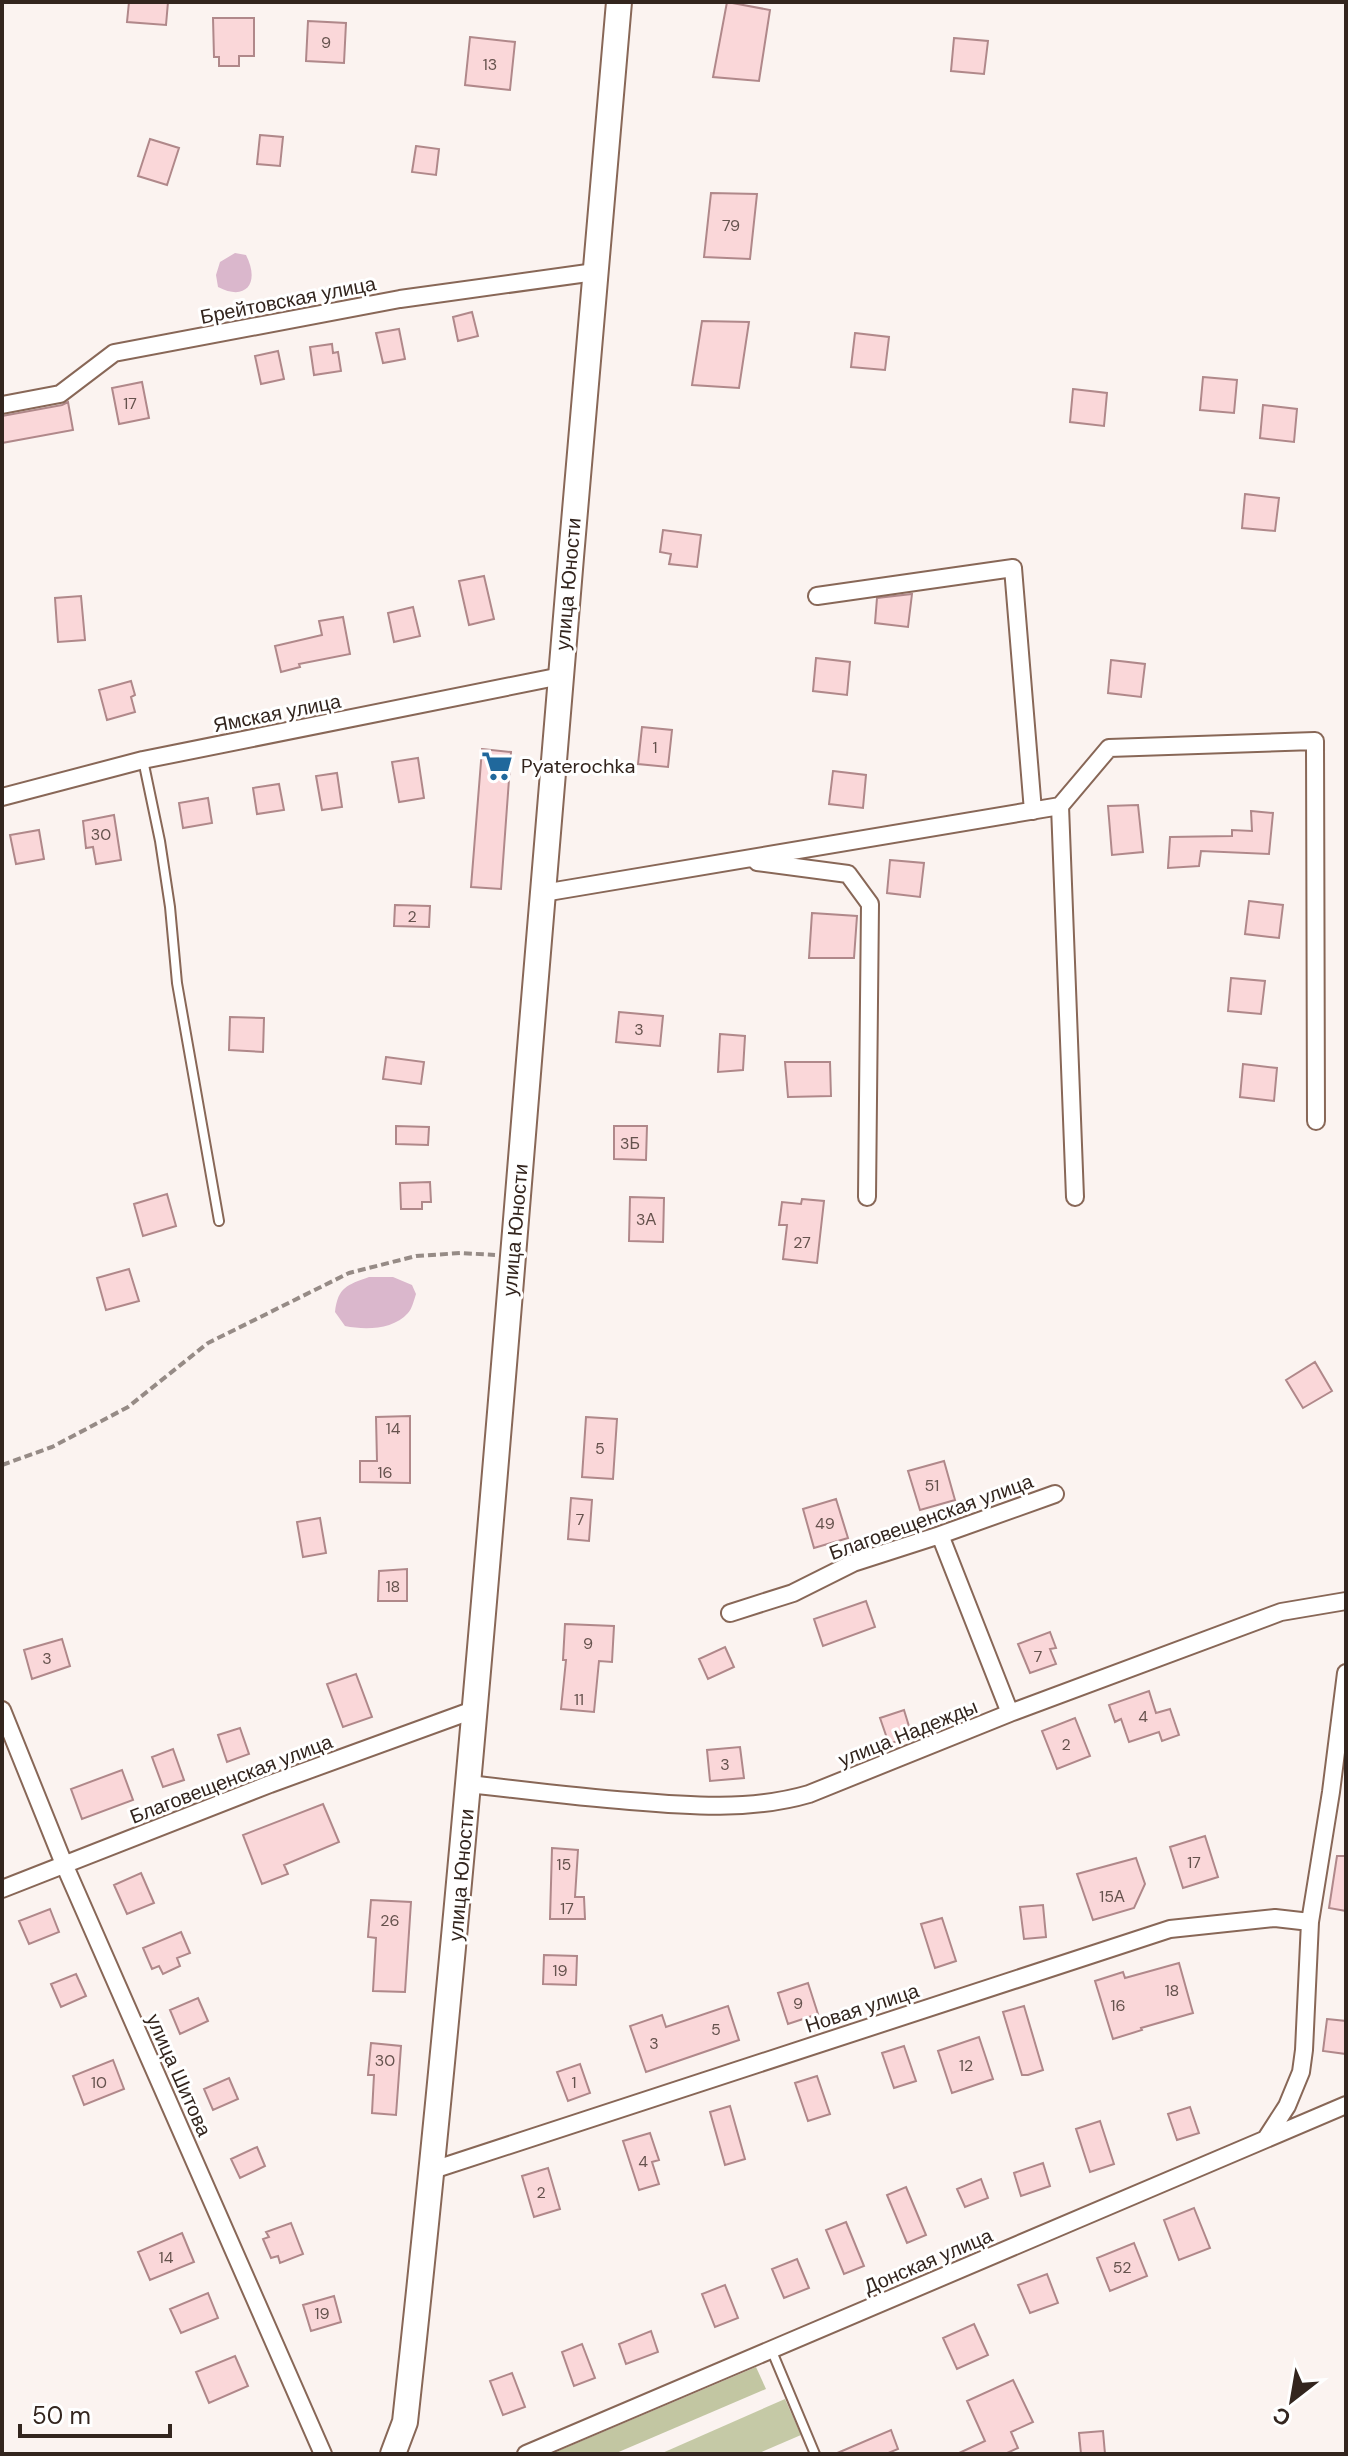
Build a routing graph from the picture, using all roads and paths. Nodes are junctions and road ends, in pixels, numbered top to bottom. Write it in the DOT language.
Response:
graph roads {
  1 [pos="619,2"];
  2 [pos="595,272"];
  3 [pos="2,405"];
  4 [pos="817,596"];
  5 [pos="561,676"];
  6 [pos="143,760"];
  7 [pos="2,797"];
  8 [pos="1060,806"];
  9 [pos="1033,811"];
  10 [pos="740,860"];
  11 [pos="543,893"];
  12 [pos="1316,1121"];
  13 [pos="867,1197"];
  14 [pos="1075,1197"];
  15 [pos="219,1221"];
  16 [pos="513,1256"];
  17 [pos="2,1465"];
  18 [pos="1055,1494"];
  19 [pos="940,1535"];
  20 [pos="1346,1601"];
  21 [pos="730,1613"];
  22 [pos="1346,1673"];
  23 [pos="476,1709"];
  24 [pos="2,1710"];
  25 [pos="1010,1713"];
  26 [pos="469,1784"];
  27 [pos="64,1864"];
  28 [pos="2,1889"];
  29 [pos="1310,1922"];
  30 [pos="1346,2105"];
  31 [pos="1267,2137"];
  32 [pos="433,2170"];
  33 [pos="771,2349"];
  34 [pos="323,2454"];
  35 [pos="393,2454"];
  36 [pos="526,2454"];
  37 [pos="815,2454"];
  1 -- 2 [label="street, улица Юности"];
  2 -- 3 [label="street, Брейтовская улица"];
  2 -- 5 [label="street, улица Юности"];
  4 -- 9 [label="street"];
  5 -- 6 [label="street, Ямская улица"];
  5 -- 11 [label="street, улица Юности"];
  6 -- 7 [label="street, Ямская улица"];
  6 -- 15 [label="lane"];
  8 -- 9 [label="street"];
  8 -- 12 [label="street"];
  8 -- 14 [label="street"];
  9 -- 10 [label="street"];
  10 -- 11 [label="street"];
  10 -- 13 [label="street"];
  11 -- 16 [label="street, улица Юности"];
  16 -- 17 [label="path"];
  16 -- 23 [label="street, улица Юности"];
  18 -- 19 [label="street, Благовещенская улица"];
  19 -- 21 [label="street, Благовещенская улица"];
  19 -- 25 [label="street"];
  20 -- 25 [label="street, улица Надежды"];
  22 -- 29 [label="street"];
  23 -- 26 [label="street, улица Юности"];
  23 -- 27 [label="street, Благовещенская улица"];
  24 -- 27 [label="street, улица Шитова"];
  25 -- 26 [label="street, улица Надежды"];
  26 -- 32 [label="street, улица Юности"];
  27 -- 28 [label="street, Благовещенская улица"];
  27 -- 34 [label="street, улица Шитова"];
  29 -- 31 [label="street"];
  29 -- 32 [label="street, Новая улица"];
  30 -- 31 [label="street, Донская улица"];
  31 -- 33 [label="street, Донская улица"];
  32 -- 35 [label="street, улица Юности"];
  33 -- 36 [label="street, Донская улица"];
  33 -- 37 [label="lane"];
}
